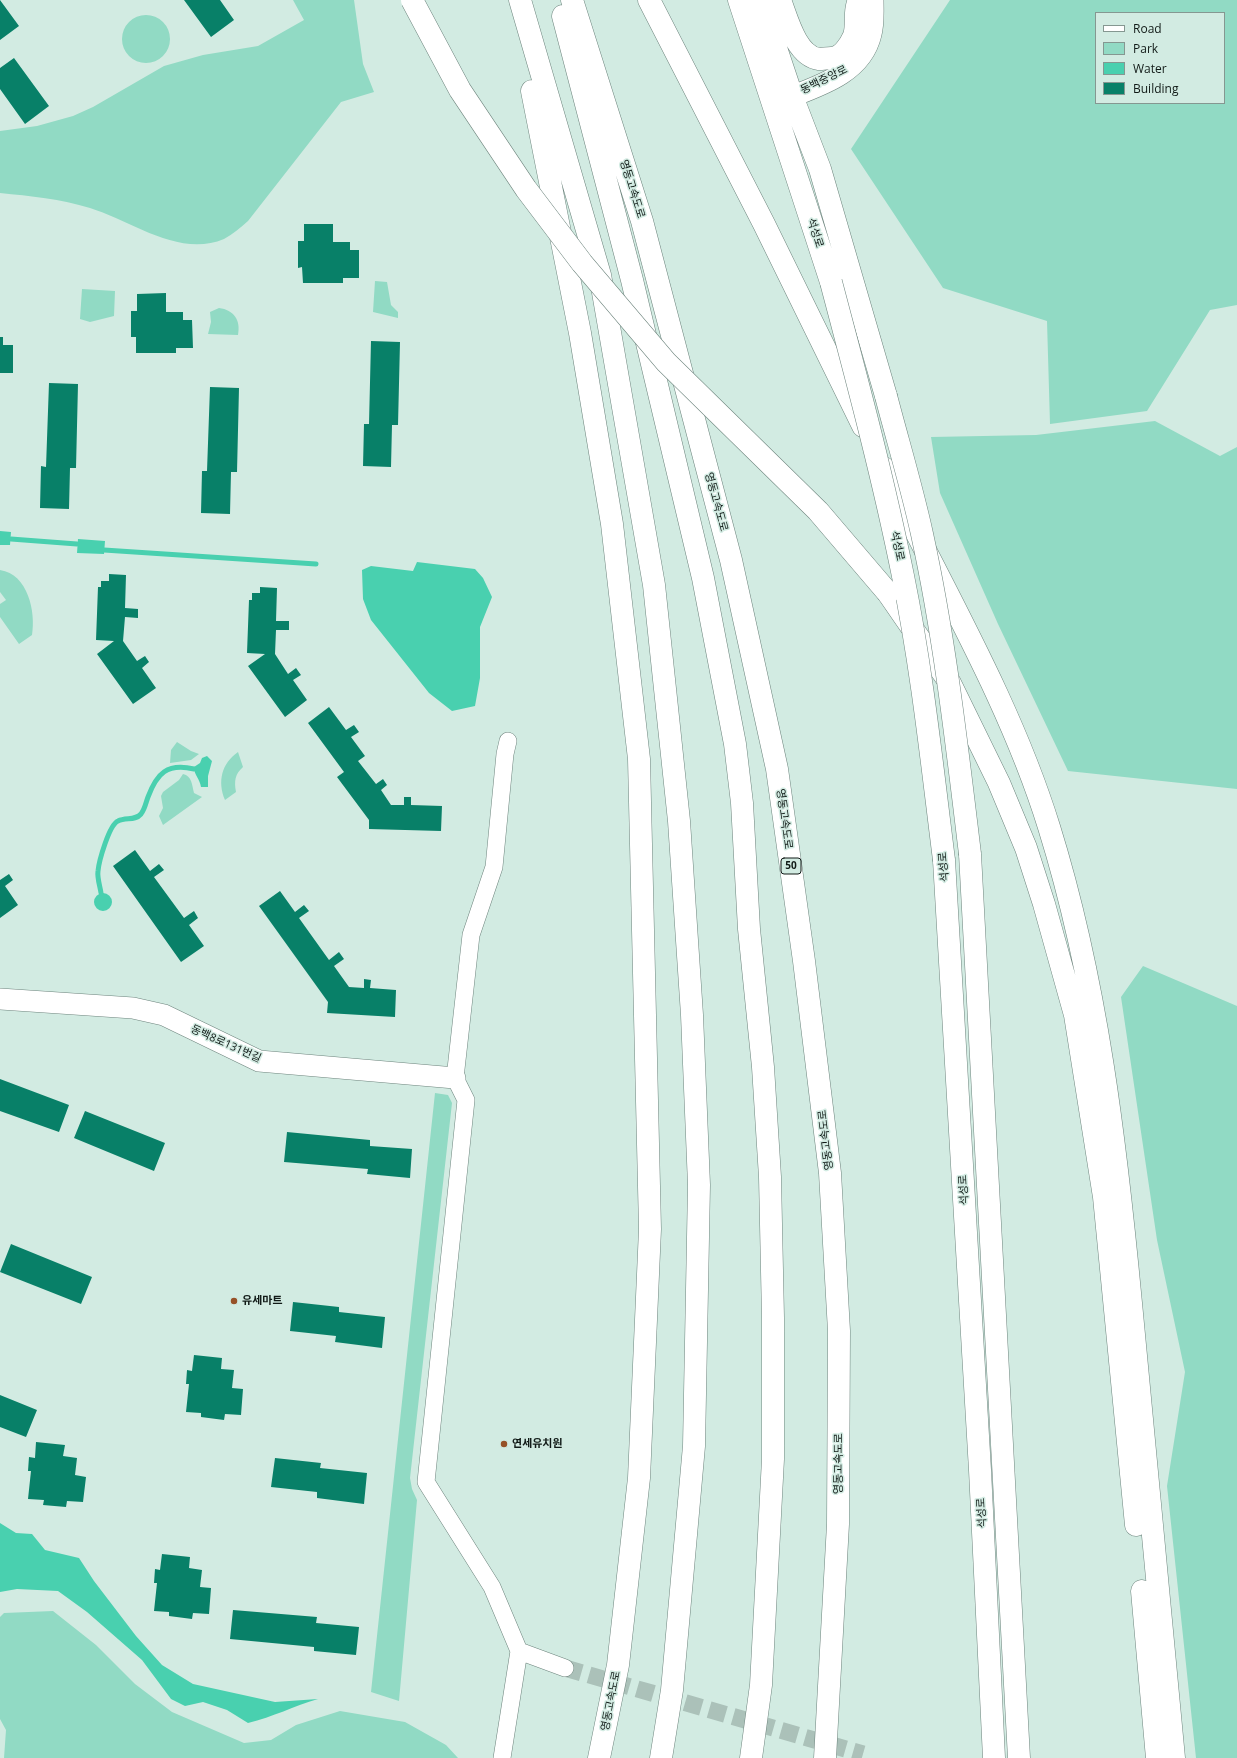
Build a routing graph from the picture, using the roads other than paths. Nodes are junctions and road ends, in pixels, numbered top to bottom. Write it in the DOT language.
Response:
graph roads {
  1 [pos="412,0"];
  2 [pos="510,0"];
  3 [pos="520,0"];
  4 [pos="559,0"];
  5 [pos="572,0"];
  6 [pos="649,0"];
  7 [pos="739,0"];
  8 [pos="760,0"];
  9 [pos="780,0"];
  10 [pos="859,0"];
  11 [pos="873,0"];
  12 [pos="783,100"];
  13 [pos="508,741"];
  14 [pos="0,999"];
  15 [pos="455,1078"];
  16 [pos="520,1651"];
  17 [pos="565,1668"];
  18 [pos="502,1758"];
  19 [pos="600,1758"];
  20 [pos="661,1758"];
  21 [pos="751,1758"];
  22 [pos="825,1758"];
  23 [pos="994,1758"];
  24 [pos="1019,1758"];
  25 [pos="1157,1758"];
  26 [pos="1174,1758"];
  1 -- 25 [label="highway, bridge"];
  2 -- 19 [label="highway, 영동고속도로"];
  3 -- 20 [label="highway"];
  4 -- 21 [label="highway, 영동고속도로"];
  5 -- 22 [label="highway, 영동고속도로 / 50"];
  6 -- 26 [label="highway"];
  7 -- 12 [label="highway, 석성로"];
  8 -- 12 [label="highway"];
  9 -- 10 [label="highway"];
  11 -- 12 [label="street, 동백중앙로"];
  12 -- 23 [label="highway, 석성로, bridge"];
  12 -- 24 [label="highway, bridge"];
  13 -- 15 [label="street"];
  14 -- 15 [label="street, 동백8로131번길"];
  15 -- 16 [label="street"];
  16 -- 17 [label="street"];
  16 -- 18 [label="street"];
}
